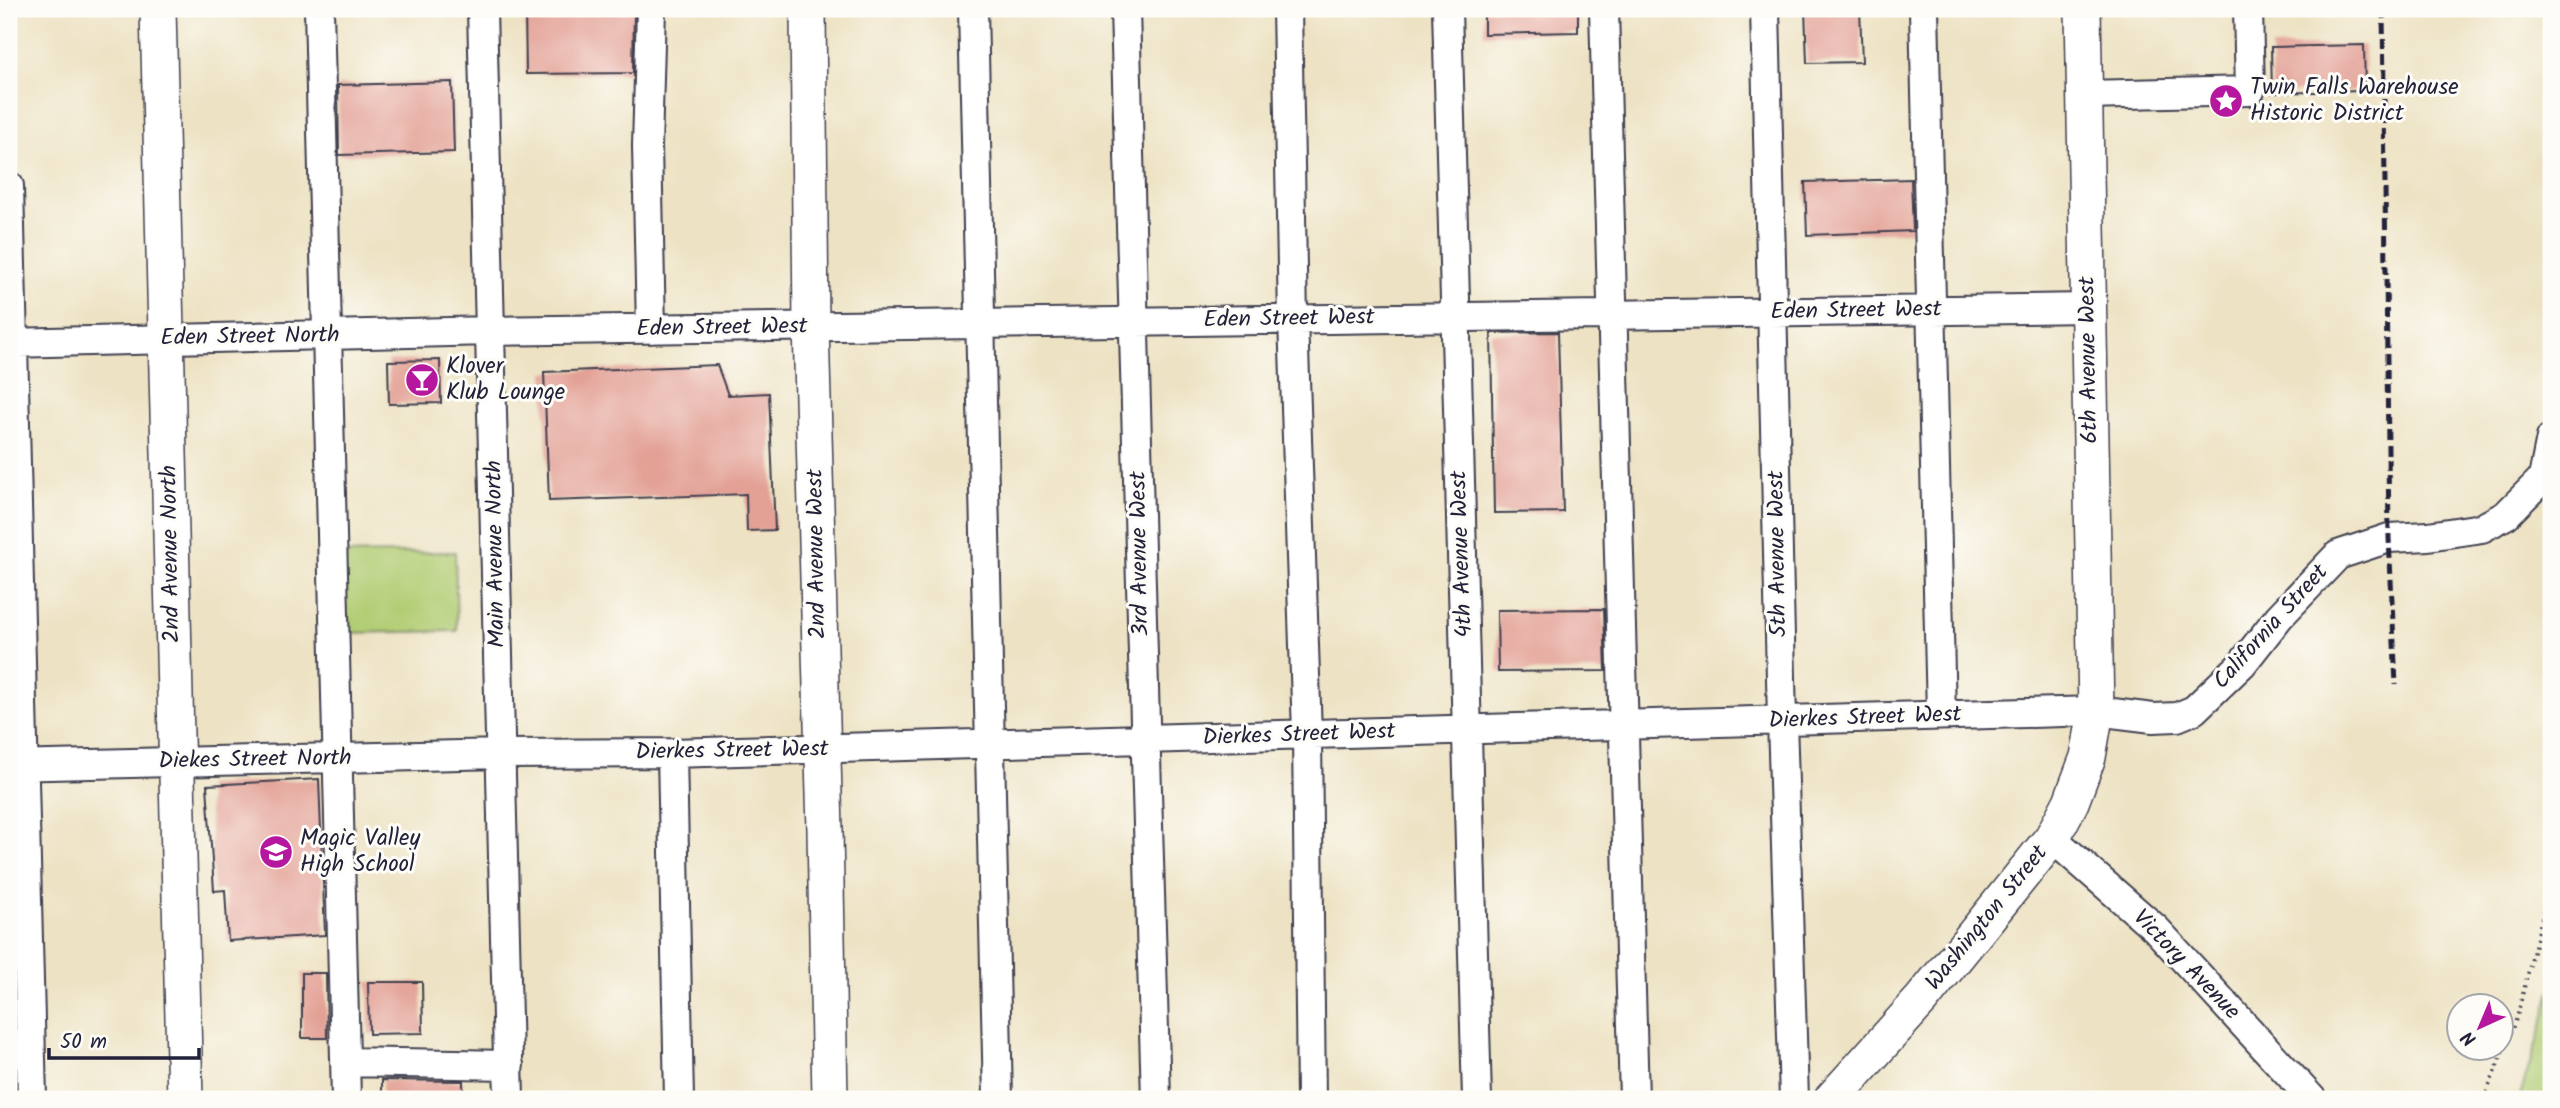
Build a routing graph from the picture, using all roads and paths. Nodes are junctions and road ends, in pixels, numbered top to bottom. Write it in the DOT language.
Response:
graph roads {
  1 [pos="158,9"];
  2 [pos="319,9"];
  3 [pos="482,9"];
  4 [pos="652,9"];
  5 [pos="808,9"];
  6 [pos="973,9"];
  7 [pos="1125,9"];
  8 [pos="1287,9"];
  9 [pos="1447,9"];
  10 [pos="1604,9"];
  11 [pos="1765,9"];
  12 [pos="1924,9"];
  13 [pos="2083,9"];
  14 [pos="2248,9"];
  15 [pos="2085,95"];
  16 [pos="9,186"];
  17 [pos="2088,308"];
  18 [pos="1931,310"];
  19 [pos="1772,313"];
  20 [pos="1612,315"];
  21 [pos="1454,317"];
  22 [pos="1293,319"];
  23 [pos="1135,322"];
  24 [pos="980,324"];
  25 [pos="811,326"];
  26 [pos="651,329"];
  27 [pos="490,331"];
  28 [pos="327,335"];
  29 [pos="166,339"];
  30 [pos="11,343"];
  31 [pos="2551,438"];
  32 [pos="2096,711"];
  33 [pos="1941,715"];
  34 [pos="1782,720"];
  35 [pos="1623,725"];
  36 [pos="1467,729"];
  37 [pos="1307,734"];
  38 [pos="1144,739"];
  39 [pos="989,744"];
  40 [pos="822,749"];
  41 [pos="672,753"];
  42 [pos="501,754"];
  43 [pos="338,758"];
  44 [pos="176,762"];
  45 [pos="16,766"];
  46 [pos="2052,838"];
  47 [pos="2551,880"];
  48 [pos="345,1062"];
  49 [pos="509,1065"];
  50 [pos="2551,1083"];
  51 [pos="33,1099"];
  52 [pos="185,1099"];
  53 [pos="346,1099"];
  54 [pos="509,1099"];
  55 [pos="679,1099"];
  56 [pos="830,1099"];
  57 [pos="998,1099"];
  58 [pos="1156,1099"];
  59 [pos="1311,1099"];
  60 [pos="1477,1099"];
  61 [pos="1634,1099"];
  62 [pos="1794,1099"];
  63 [pos="1832,1099"];
  64 [pos="2312,1099"];
  65 [pos="2484,1099"];
  66 [pos="2546,1099"];
  1 -- 29 [label="main road, 2nd Avenue North"];
  2 -- 28 [label="street"];
  3 -- 27 [label="street, Main Avenue North"];
  4 -- 26 [label="street"];
  5 -- 25 [label="main road, 2nd Avenue West"];
  6 -- 24 [label="street"];
  7 -- 23 [label="street, 3rd Avenue West"];
  8 -- 22 [label="street"];
  9 -- 21 [label="street, 4th Avenue West"];
  10 -- 20 [label="street"];
  11 -- 19 [label="street, 5th Avenue West"];
  12 -- 18 [label="street"];
  13 -- 15 [label="main road, 6th Avenue West"];
  14 -- 15 [label="street"];
  15 -- 17 [label="main road, 6th Avenue West"];
  16 -- 30 [label="street"];
  17 -- 18 [label="street, Eden Street West"];
  17 -- 32 [label="main road, 6th Avenue West"];
  18 -- 19 [label="street, Eden Street West"];
  18 -- 33 [label="street"];
  19 -- 20 [label="street, Eden Street West"];
  19 -- 34 [label="street, 5th Avenue West"];
  20 -- 21 [label="street, Eden Street West"];
  20 -- 35 [label="street"];
  21 -- 22 [label="street, Eden Street West"];
  21 -- 36 [label="street, 4th Avenue West"];
  22 -- 23 [label="street, Eden Street West"];
  22 -- 37 [label="street"];
  23 -- 24 [label="street, Eden Street West"];
  23 -- 38 [label="street, 3rd Avenue West"];
  24 -- 25 [label="street, Eden Street West"];
  24 -- 39 [label="street"];
  25 -- 26 [label="street, Eden Street West"];
  25 -- 40 [label="main road, 2nd Avenue West"];
  26 -- 27 [label="street, Eden Street West"];
  27 -- 28 [label="street, Eden Street North"];
  27 -- 42 [label="street, Main Avenue North"];
  28 -- 29 [label="street, Eden Street North"];
  28 -- 43 [label="street"];
  29 -- 30 [label="street, Eden Street North"];
  29 -- 44 [label="main road, 2nd Avenue North"];
  30 -- 45 [label="street"];
  31 -- 32 [label="street, California Street"];
  32 -- 33 [label="street, Dierkes Street West"];
  32 -- 46 [label="main road, Washington Street"];
  33 -- 34 [label="street, Dierkes Street West"];
  34 -- 35 [label="street, Dierkes Street West"];
  34 -- 62 [label="street, 5th Avenue West"];
  35 -- 36 [label="street, Dierkes Street West"];
  35 -- 61 [label="street"];
  36 -- 37 [label="street, Dierkes Street West"];
  36 -- 60 [label="street, 4th Avenue West"];
  37 -- 38 [label="street, Dierkes Street West"];
  37 -- 59 [label="street"];
  38 -- 39 [label="street, Dierkes Street West"];
  38 -- 58 [label="street, 3rd Avenue West"];
  39 -- 40 [label="street, Dierkes Street West"];
  39 -- 57 [label="street"];
  40 -- 41 [label="street, Dierkes Street West"];
  40 -- 56 [label="main road, 2nd Avenue West"];
  41 -- 42 [label="street, Dierkes Street West"];
  41 -- 55 [label="street"];
  42 -- 43 [label="street, Diekes Street North"];
  42 -- 49 [label="street, Main Avenue North"];
  43 -- 44 [label="street, Diekes Street North"];
  43 -- 48 [label="street"];
  44 -- 45 [label="street, Diekes Street North"];
  44 -- 52 [label="main road, 2nd Avenue North"];
  45 -- 51 [label="street"];
  46 -- 63 [label="main road, Washington Street"];
  46 -- 64 [label="street, Victory Avenue"];
  47 -- 65 [label="path"];
  48 -- 49 [label="street"];
  48 -- 53 [label="street"];
  49 -- 54 [label="street, Main Avenue North"];
  50 -- 66 [label="path"];
}
